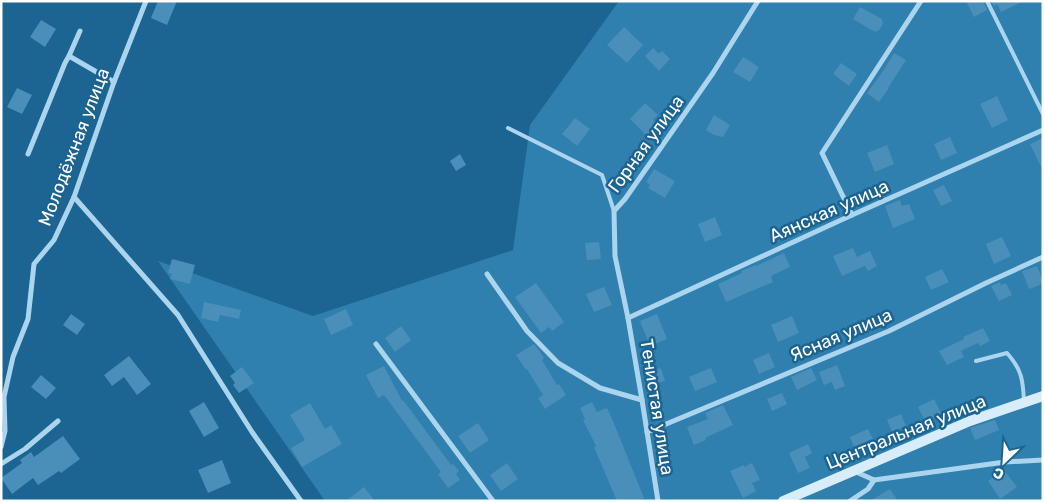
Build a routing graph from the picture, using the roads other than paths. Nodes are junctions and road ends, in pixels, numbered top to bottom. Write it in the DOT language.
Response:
graph roads {
  1 [pos="146,1"];
  2 [pos="758,1"];
  3 [pos="921,1"];
  4 [pos="987,1"];
  5 [pos="80,31"];
  6 [pos="69,56"];
  7 [pos="114,82"];
  8 [pos="1043,114"];
  9 [pos="508,128"];
  10 [pos="1043,130"];
  11 [pos="28,154"];
  12 [pos="74,197"];
  13 [pos="614,210"];
  14 [pos="852,215"];
  15 [pos="1043,257"];
  16 [pos="487,274"];
  17 [pos="628,318"];
  18 [pos="376,344"];
  19 [pos="976,361"];
  20 [pos="1043,396"];
  21 [pos="642,400"];
  22 [pos="1024,402"];
  23 [pos="58,421"];
  24 [pos="647,432"];
  25 [pos="1,447"];
  26 [pos="1043,460"];
  27 [pos="1,464"];
  28 [pos="853,470"];
  29 [pos="874,480"];
  30 [pos="301,501"];
  31 [pos="493,501"];
  32 [pos="658,501"];
  33 [pos="783,501"];
  34 [pos="850,501"];
  1 -- 7 [label="street, Молодёжная улица"];
  2 -- 13 [label="street, Горная улица"];
  3 -- 14 [label="street"];
  4 -- 8 [label="lane"];
  5 -- 6 [label="street"];
  6 -- 7 [label="street"];
  6 -- 11 [label="street"];
  7 -- 12 [label="street, Молодёжная улица"];
  9 -- 13 [label="lane"];
  10 -- 14 [label="street, Аянская улица"];
  12 -- 25 [label="street, Молодёжная улица"];
  12 -- 30 [label="street"];
  13 -- 17 [label="street, Горная улица"];
  14 -- 17 [label="street, Аянская улица"];
  15 -- 24 [label="street, Ясная улица"];
  16 -- 21 [label="street"];
  17 -- 21 [label="street, Тенистая улица"];
  18 -- 31 [label="street"];
  19 -- 22 [label="lane"];
  20 -- 22 [label="main road, Центральная улица"];
  21 -- 24 [label="street, Тенистая улица"];
  22 -- 28 [label="main road, Центральная улица"];
  23 -- 27 [label="street"];
  24 -- 32 [label="street, Тенистая улица"];
  26 -- 29 [label="street"];
  28 -- 29 [label="street"];
  28 -- 33 [label="main road, Центральная улица"];
  29 -- 34 [label="street"];
}
